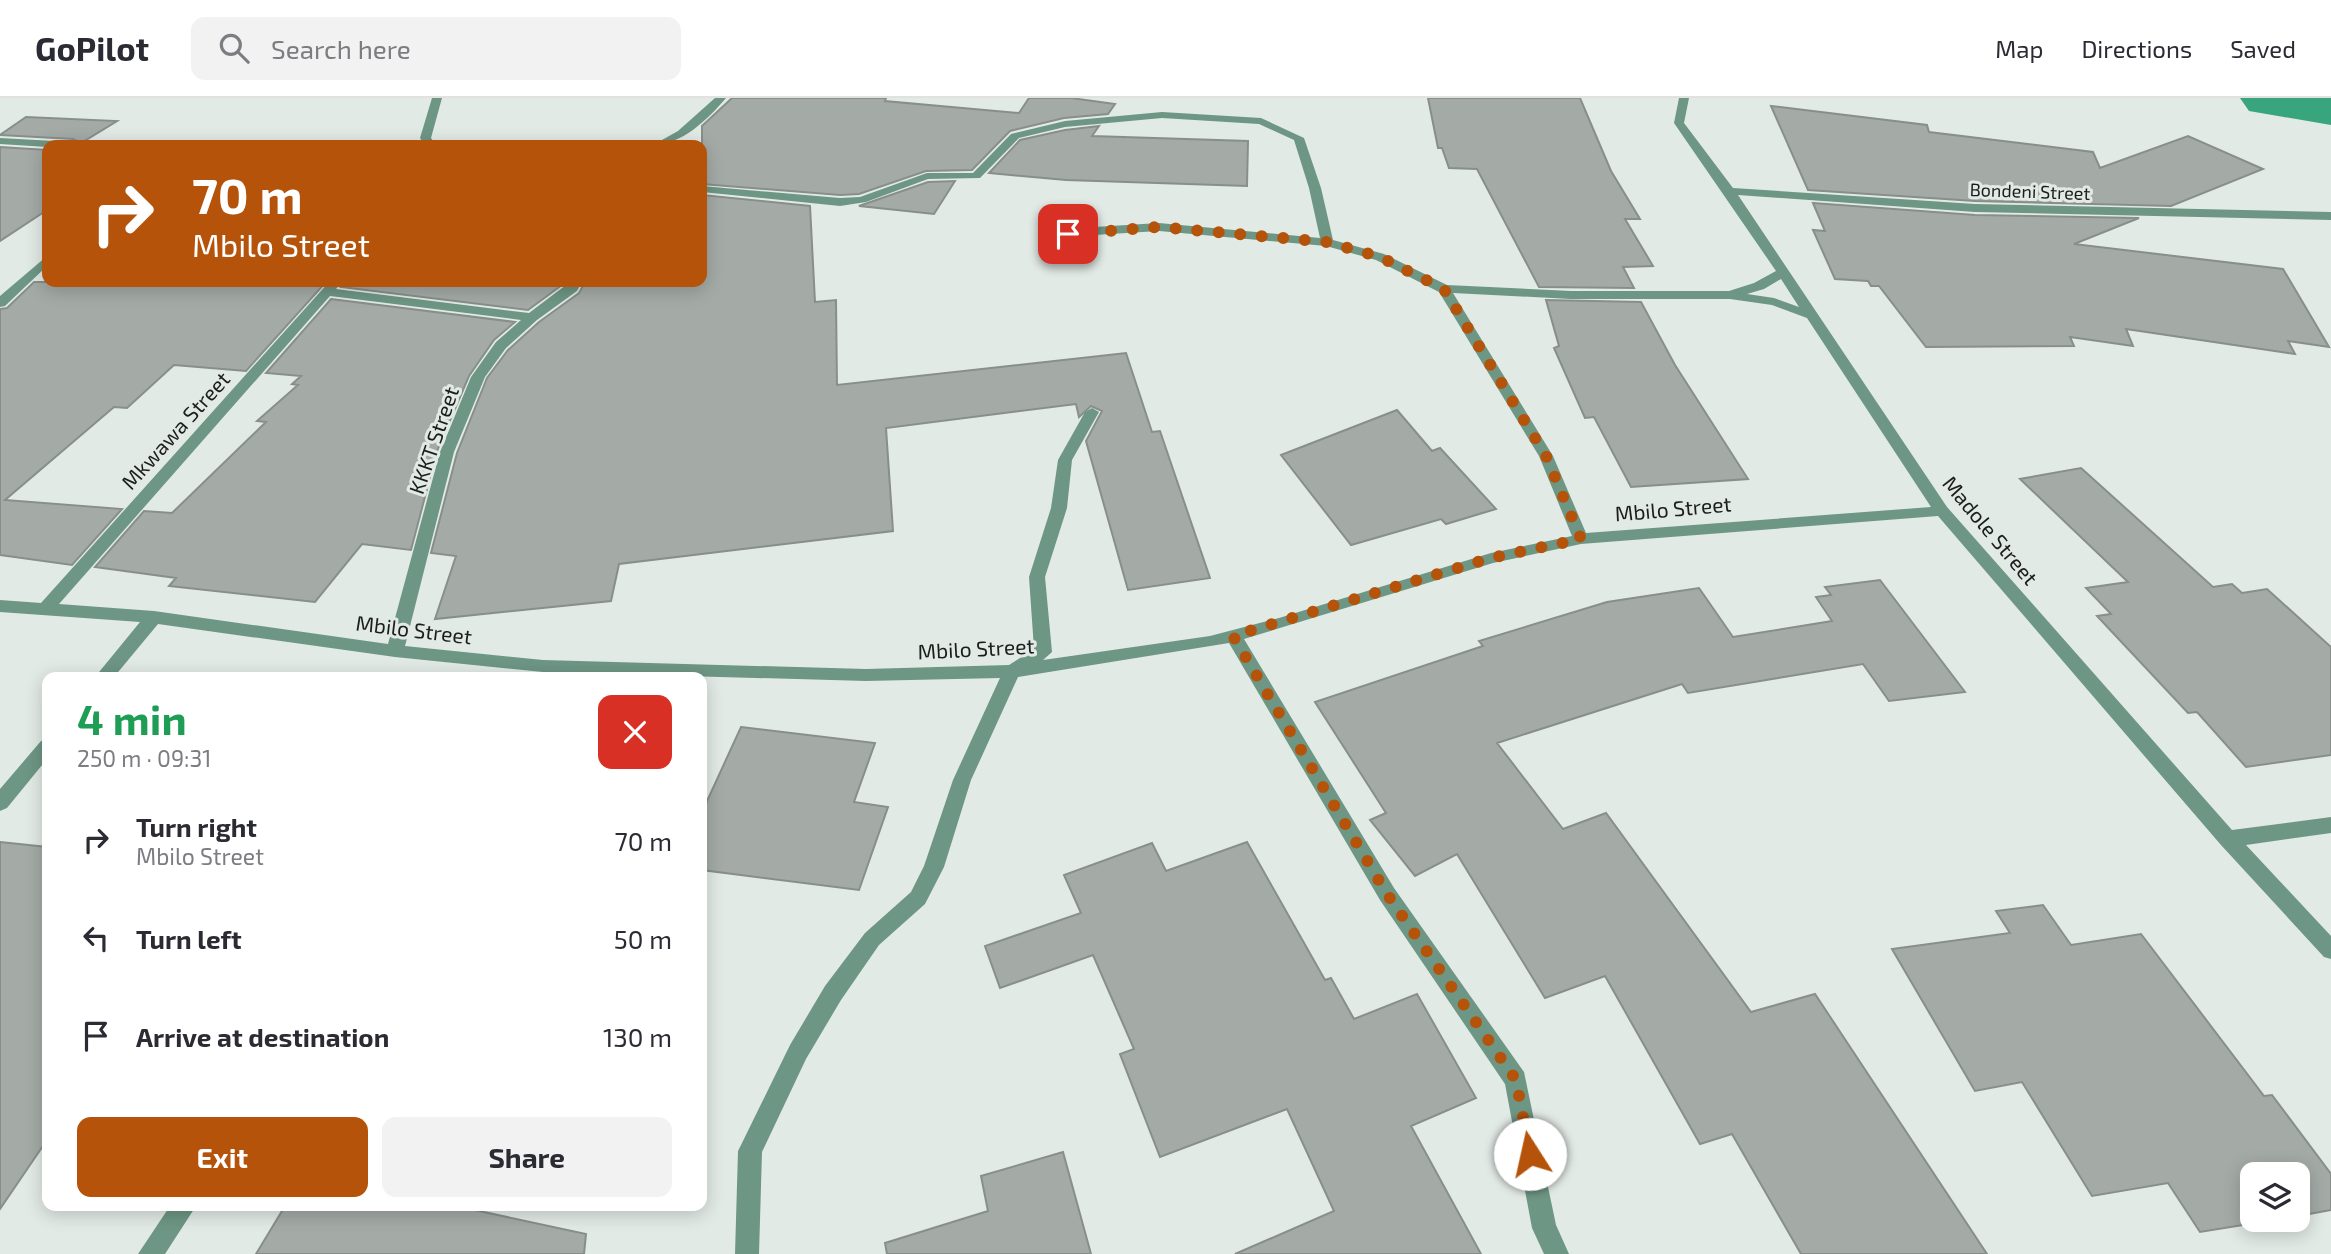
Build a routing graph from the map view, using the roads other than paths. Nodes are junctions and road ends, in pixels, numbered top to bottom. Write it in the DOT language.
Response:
graph roads {
  1 [pos="437,98"];
  2 [pos="721,98"];
  3 [pos="1684,98"];
  4 [pos="426,140"];
  5 [pos="668,140"];
  6 [pos="0,141"];
  7 [pos="42,143"];
  8 [pos="707,189"];
  9 [pos="1729,191"];
  10 [pos="2331,216"];
  11 [pos="1046,234"];
  12 [pos="1327,242"];
  13 [pos="42,265"];
  14 [pos="1783,272"];
  15 [pos="331,287"];
  16 [pos="573,287"];
  17 [pos="1444,289"];
  18 [pos="1730,295"];
  19 [pos="0,303"];
  20 [pos="1811,315"];
  21 [pos="532,317"];
  22 [pos="1093,412"];
  23 [pos="1942,511"];
  24 [pos="1581,539"];
  25 [pos="0,606"];
  26 [pos="46,608"];
  27 [pos="154,617"];
  28 [pos="1233,636"];
  29 [pos="395,651"];
  30 [pos="1012,671"];
  31 [pos="108,672"];
  32 [pos="539,672"];
  33 [pos="707,674"];
  34 [pos="42,752"];
  35 [pos="0,803"];
  36 [pos="2331,825"];
  37 [pos="2228,839"];
  38 [pos="2331,950"];
  39 [pos="180,1211"];
  40 [pos="150,1254"];
  41 [pos="747,1254"];
  42 [pos="1557,1254"];
  1 -- 4 [label="street"];
  2 -- 5 [label="street"];
  3 -- 9 [label="street, Madole Street"];
  6 -- 7 [label="street"];
  8 -- 12 [label="street"];
  9 -- 10 [label="street, Bondeni Street"];
  9 -- 14 [label="street, Madole Street"];
  11 -- 12 [label="street"];
  12 -- 17 [label="street"];
  13 -- 19 [label="street"];
  14 -- 18 [label="street"];
  14 -- 20 [label="street, Madole Street"];
  15 -- 21 [label="street"];
  15 -- 26 [label="street, Mkwawa Street"];
  16 -- 21 [label="street, KKKT Street"];
  17 -- 18 [label="street"];
  17 -- 24 [label="street"];
  18 -- 20 [label="street"];
  20 -- 23 [label="street, Madole Street"];
  21 -- 29 [label="street, KKKT Street"];
  22 -- 30 [label="street"];
  23 -- 24 [label="street, Mbilo Street"];
  23 -- 37 [label="street, Madole Street"];
  24 -- 28 [label="street, Mbilo Street"];
  25 -- 26 [label="street, Mbilo Street"];
  26 -- 27 [label="street, Mbilo Street"];
  27 -- 29 [label="street, Mbilo Street"];
  27 -- 31 [label="street"];
  28 -- 30 [label="street, Mbilo Street"];
  28 -- 42 [label="street"];
  29 -- 32 [label="street, Mbilo Street"];
  30 -- 33 [label="street, Mbilo Street"];
  30 -- 41 [label="street"];
  34 -- 35 [label="street"];
  36 -- 37 [label="street"];
  37 -- 38 [label="street, Madole Street"];
  39 -- 40 [label="street"];
}
